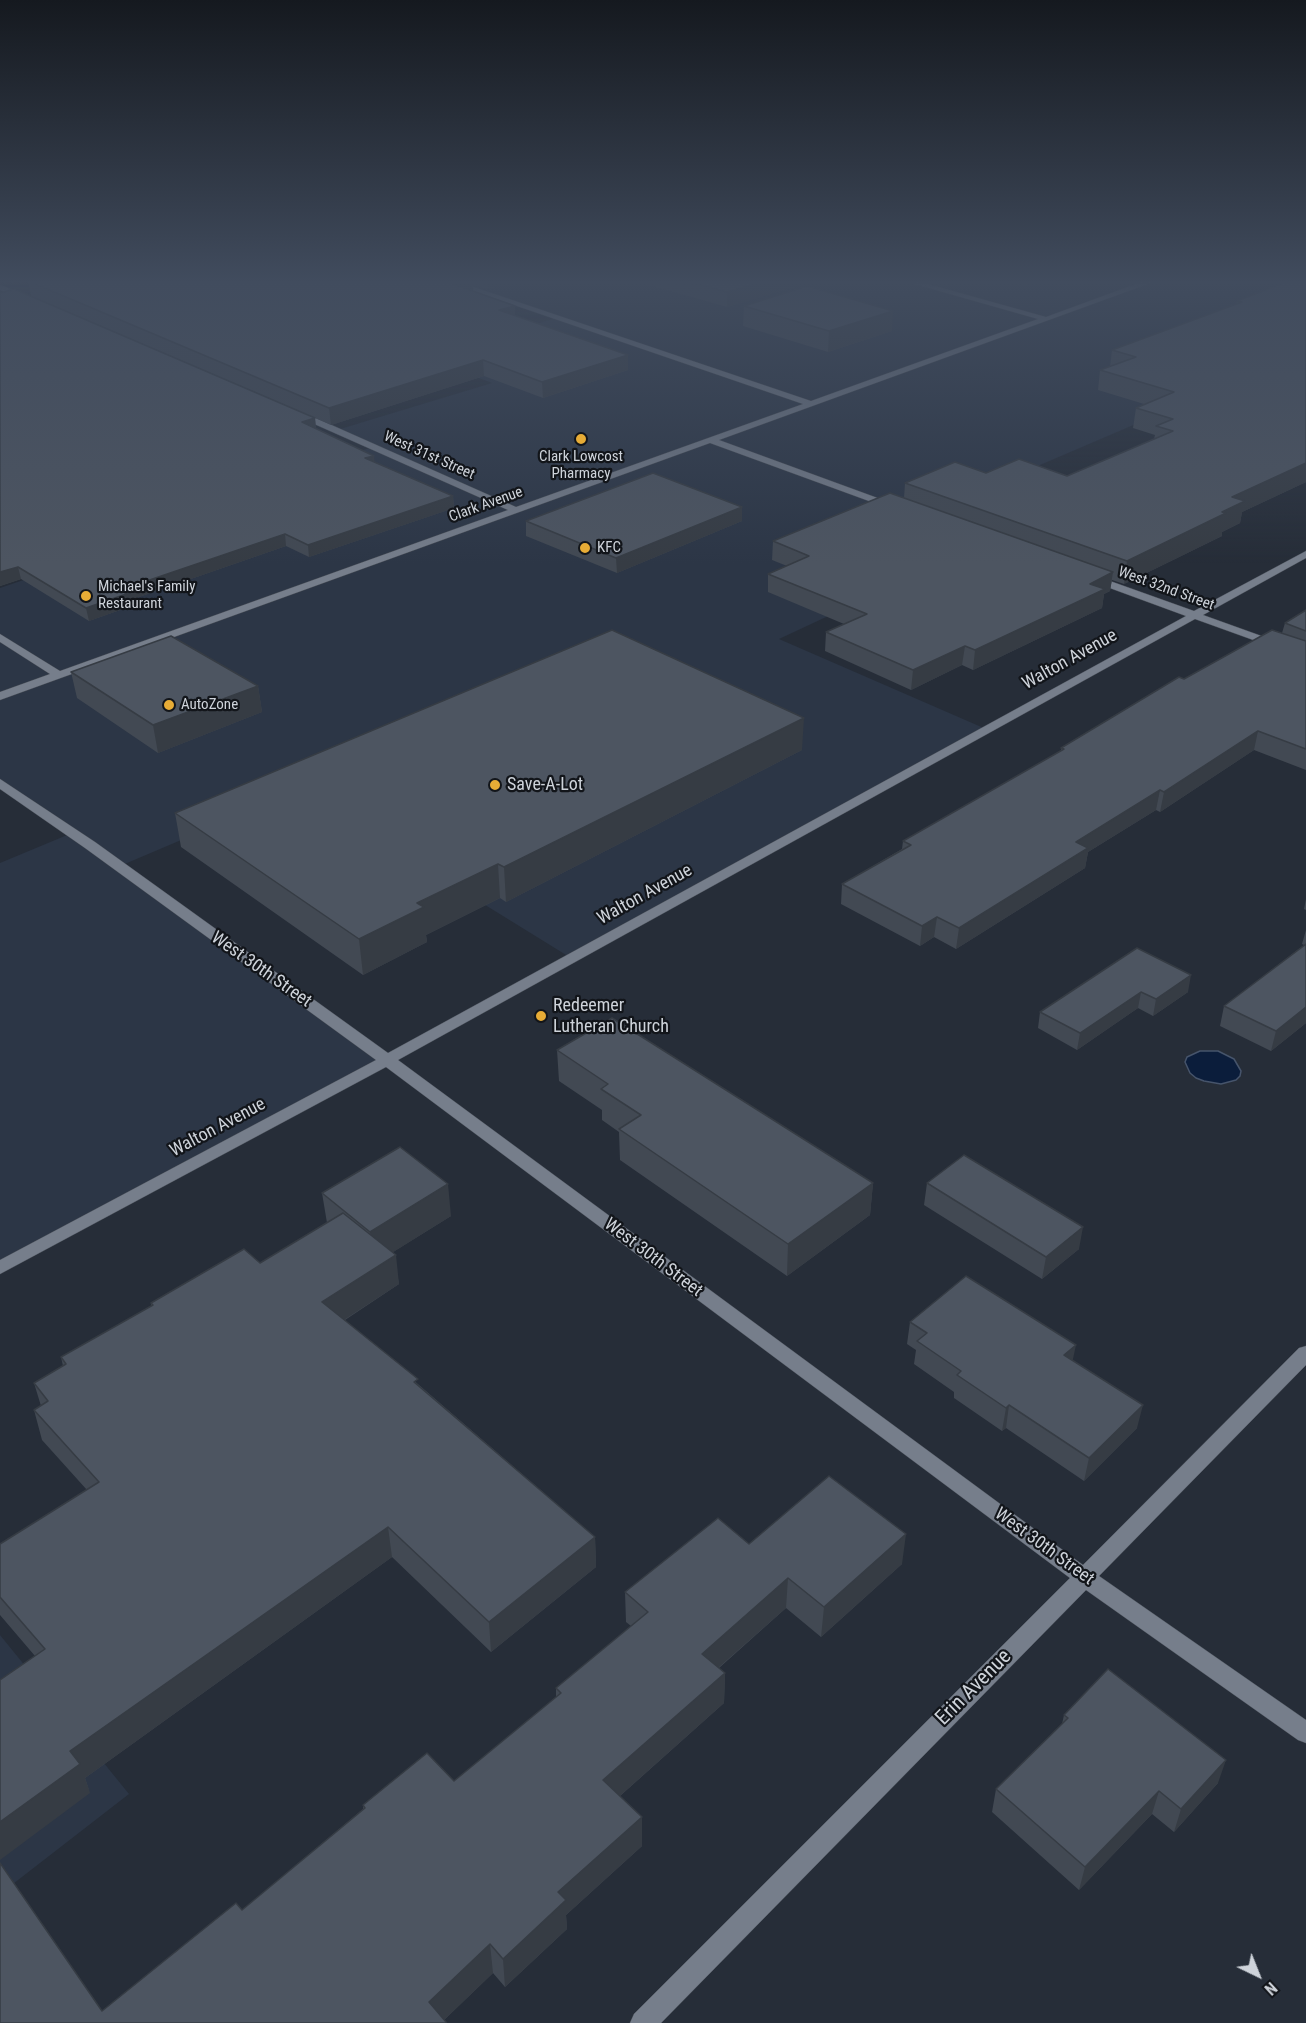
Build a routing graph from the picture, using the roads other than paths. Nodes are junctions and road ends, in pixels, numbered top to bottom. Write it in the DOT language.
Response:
graph roads {
  1 [pos="727,375"];
  2 [pos="891,375"];
  3 [pos="812,404"];
  4 [pos="282,407"];
  5 [pos="710,440"];
  6 [pos="898,508"];
  7 [pos="516,510"];
  8 [pos="1306,554"];
  9 [pos="1078,573"];
  10 [pos="1193,615"];
  11 [pos="0,637"];
  12 [pos="1306,656"];
  13 [pos="59,675"];
  14 [pos="0,696"];
  15 [pos="0,783"];
  16 [pos="387,1060"];
  17 [pos="0,1268"];
  18 [pos="1306,1353"];
  19 [pos="1084,1577"];
  20 [pos="1306,1733"];
  21 [pos="643,2023"];
  1 -- 3 [label="street"];
  2 -- 3 [label="street, Clark Avenue"];
  3 -- 5 [label="street, Clark Avenue"];
  4 -- 7 [label="street, West 31st Street"];
  5 -- 6 [label="street"];
  5 -- 7 [label="street, Clark Avenue"];
  7 -- 13 [label="street, Clark Avenue"];
  8 -- 10 [label="street, Walton Avenue"];
  9 -- 10 [label="street, West 32nd Street"];
  10 -- 12 [label="street, West 32nd Street"];
  10 -- 16 [label="street, Walton Avenue"];
  11 -- 13 [label="street"];
  13 -- 14 [label="street, Clark Avenue"];
  15 -- 16 [label="street, West 30th Street"];
  16 -- 17 [label="street, Walton Avenue"];
  16 -- 19 [label="street, West 30th Street"];
  18 -- 19 [label="street, Erin Avenue"];
  19 -- 20 [label="street, West 30th Street"];
  19 -- 21 [label="street, Erin Avenue"];
}
